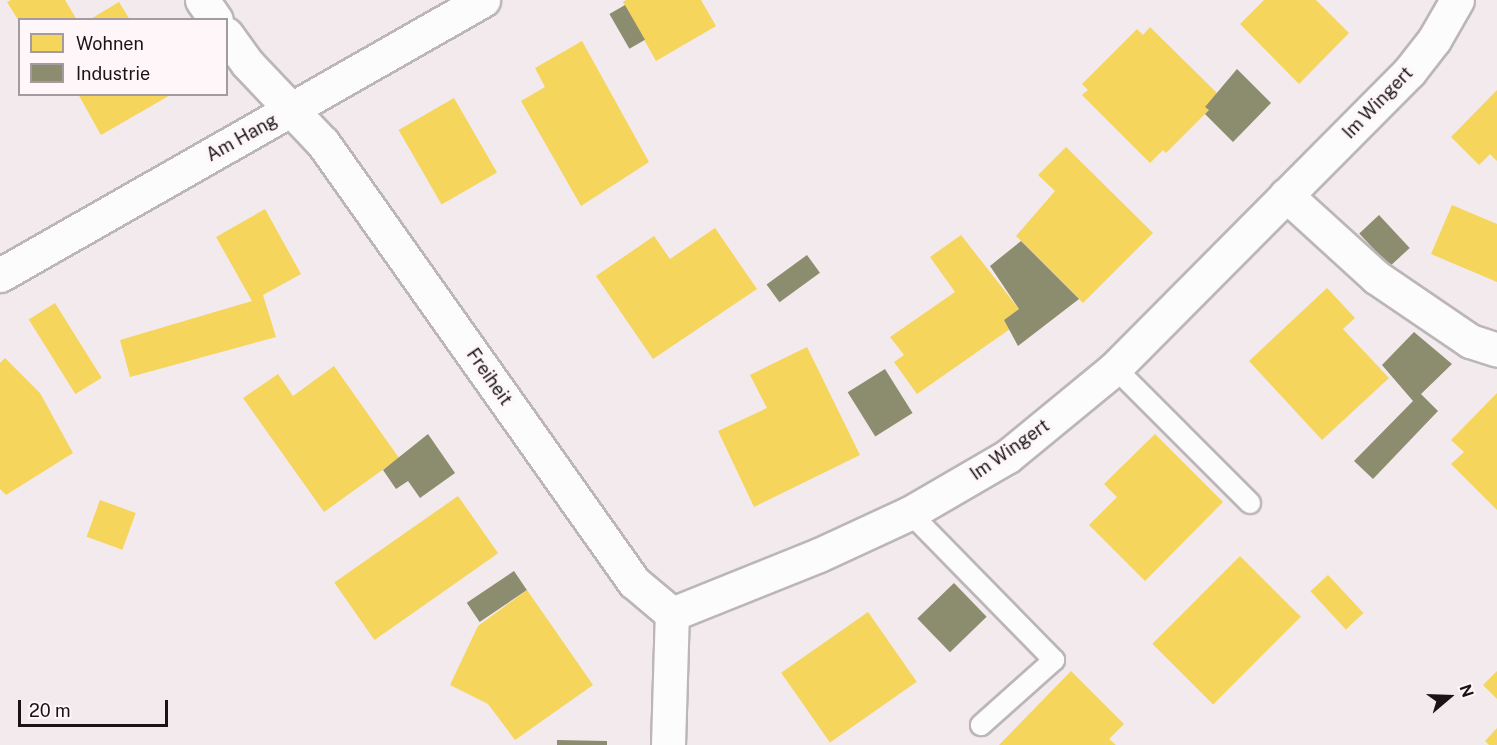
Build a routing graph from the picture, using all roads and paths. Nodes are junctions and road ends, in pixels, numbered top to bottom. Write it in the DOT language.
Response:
graph roads {
  1 [pos="202,0"];
  2 [pos="483,0"];
  3 [pos="1457,0"];
  4 [pos="215,18"];
  5 [pos="228,36"];
  6 [pos="292,111"];
  7 [pos="1286,195"];
  8 [pos="0,275"];
  9 [pos="1497,350"];
  10 [pos="1115,368"];
  11 [pos="1250,503"];
  12 [pos="910,513"];
  13 [pos="672,614"];
  14 [pos="981,724"];
  15 [pos="668,745"];
  1 -- 4 [label="street"];
  2 -- 6 [label="street, Am Hang"];
  3 -- 7 [label="street, Im Wingert"];
  5 -- 6 [label="street, Freiheit"];
  6 -- 8 [label="street, Am Hang"];
  6 -- 13 [label="street, Freiheit"];
  7 -- 9 [label="street"];
  7 -- 10 [label="street, Im Wingert"];
  10 -- 11 [label="lane"];
  10 -- 12 [label="street, Im Wingert"];
  12 -- 13 [label="street, Im Wingert"];
  12 -- 14 [label="lane"];
  13 -- 15 [label="street"];
}
